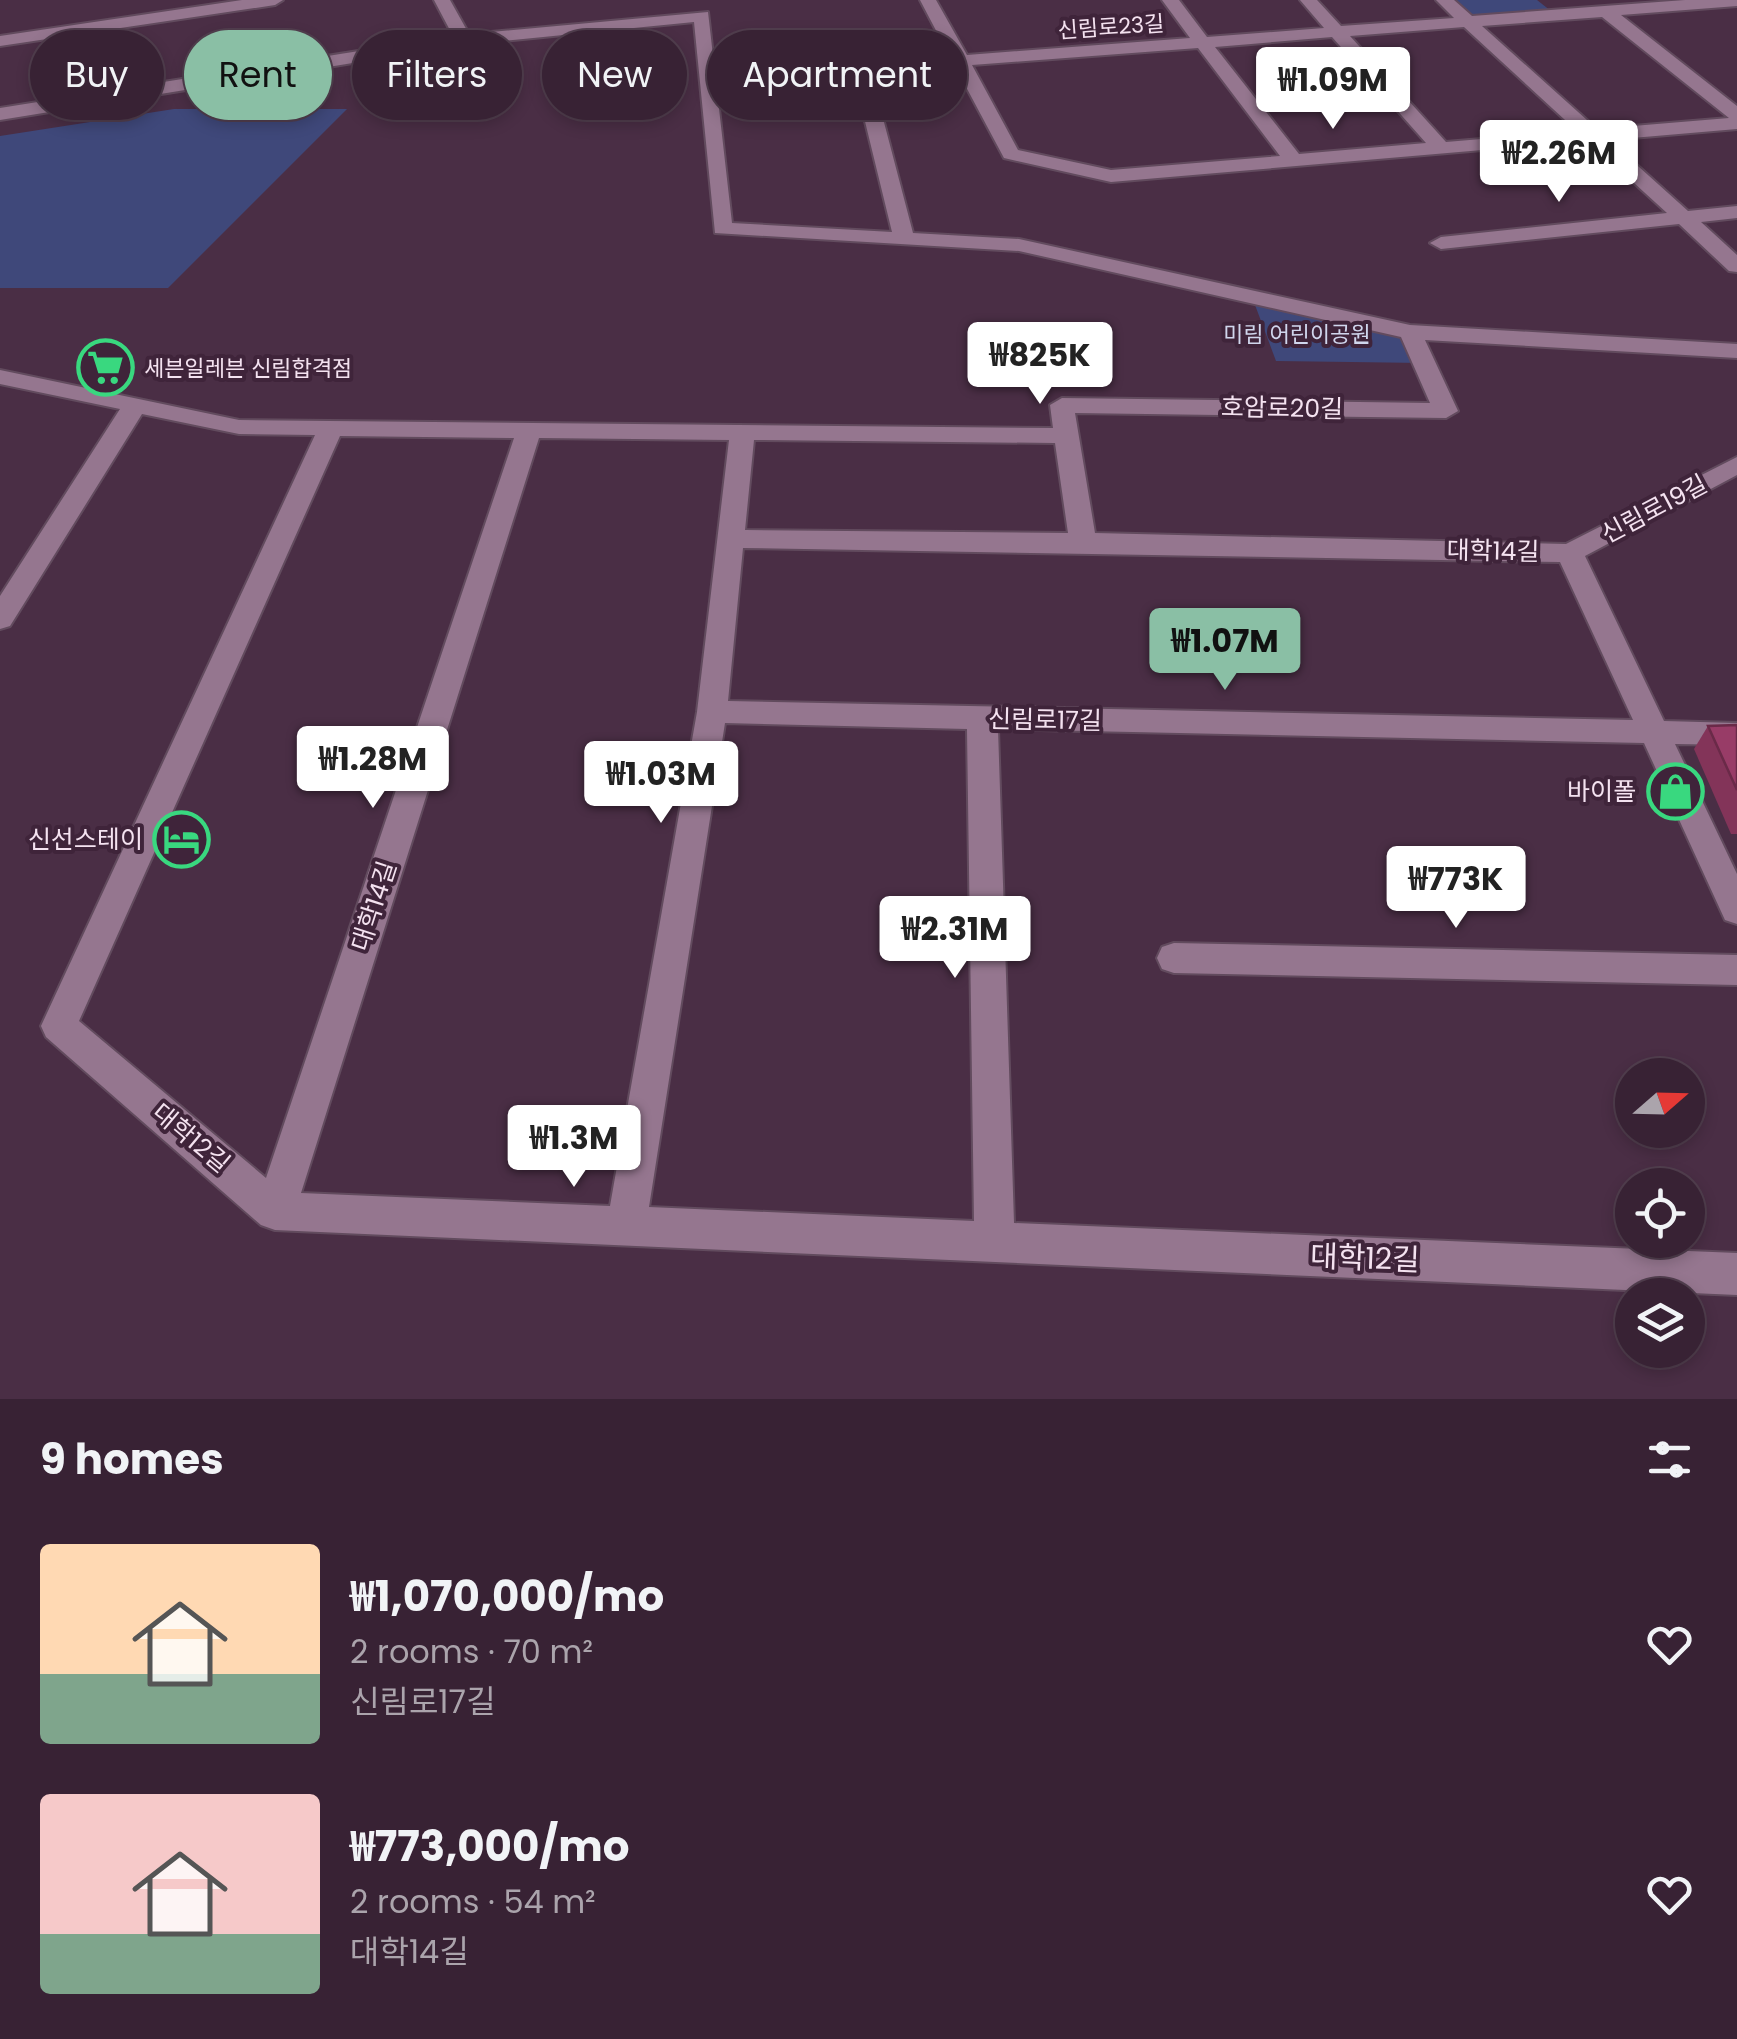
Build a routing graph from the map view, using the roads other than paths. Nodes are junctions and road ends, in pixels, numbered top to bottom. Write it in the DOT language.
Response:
graph roads {
  1 [pos="274,0"];
  2 [pos="442,0"];
  3 [pos="928,0"];
  4 [pos="1170,0"];
  5 [pos="1308,0"];
  6 [pos="1444,0"];
  7 [pos="1737,2"];
  8 [pos="1606,11"];
  9 [pos="1468,22"];
  10 [pos="458,30"];
  11 [pos="944,30"];
  12 [pos="1338,32"];
  13 [pos="522,34"];
  14 [pos="0,41"];
  15 [pos="1205,42"];
  16 [pos="352,58"];
  17 [pos="967,62"];
  18 [pos="967,73"];
  19 [pos="0,114"];
  20 [pos="1737,115"];
  21 [pos="874,120"];
  22 [pos="1737,123"];
  23 [pos="1593,136"];
  24 [pos="1441,148"];
  25 [pos="1294,160"];
  26 [pos="1737,212"];
  27 [pos="1683,217"];
  28 [pos="904,239"];
  29 [pos="1441,243"];
  30 [pos="1737,266"];
  31 [pos="1410,332"];
  32 [pos="1737,351"];
  33 [pos="0,377"];
  34 [pos="134,405"];
  35 [pos="332,428"];
  36 [pos="529,430"];
  37 [pos="742,432"];
  38 [pos="1066,436"];
  39 [pos="1737,465"];
  40 [pos="730,539"];
  41 [pos="1082,542"];
  42 [pos="1570,553"];
  43 [pos="0,618"];
  44 [pos="712,712"];
  45 [pos="982,718"];
  46 [pos="1654,733"];
  47 [pos="1737,734"];
  48 [pos="1737,910"];
  49 [pos="1174,958"];
  50 [pos="1737,970"];
  51 [pos="275,1210"];
  52 [pos="626,1226"];
  53 [pos="994,1242"];
  54 [pos="1737,1274"];
  1 -- 14 [label="street"];
  2 -- 10 [label="street"];
  3 -- 11 [label="street"];
  4 -- 15 [label="street, 신림로23길"];
  5 -- 12 [label="street"];
  6 -- 9 [label="street"];
  7 -- 8 [label="street, 신림로23길"];
  8 -- 9 [label="street, 신림로23길"];
  8 -- 20 [label="street"];
  9 -- 12 [label="street, 신림로23길"];
  9 -- 23 [label="street"];
  12 -- 15 [label="street, 신림로23길"];
  12 -- 24 [label="street"];
  13 -- 28 [label="street"];
  15 -- 17 [label="street, 신림로23길"];
  15 -- 25 [label="street, 신림로23길"];
  16 -- 19 [label="street"];
  18 -- 25 [label="street"];
  21 -- 28 [label="street"];
  22 -- 23 [label="street"];
  23 -- 24 [label="street"];
  23 -- 27 [label="street"];
  24 -- 25 [label="street"];
  26 -- 27 [label="street"];
  27 -- 29 [label="street"];
  27 -- 30 [label="street"];
  28 -- 31 [label="street"];
  31 -- 32 [label="street"];
  31 -- 38 [label="street, 호암로20길"];
  33 -- 34 [label="street"];
  34 -- 35 [label="street"];
  34 -- 43 [label="street"];
  35 -- 36 [label="street"];
  35 -- 51 [label="street, 대학12길"];
  36 -- 37 [label="street"];
  36 -- 51 [label="street, 대학14길"];
  37 -- 38 [label="street"];
  37 -- 40 [label="street"];
  38 -- 41 [label="street"];
  39 -- 42 [label="street, 신림로19길"];
  40 -- 41 [label="street, 대학14길"];
  40 -- 44 [label="street"];
  41 -- 42 [label="street, 대학14길"];
  42 -- 46 [label="street, 대학14길"];
  44 -- 45 [label="street, 신림로17길"];
  44 -- 52 [label="street"];
  45 -- 46 [label="street, 신림로17길"];
  45 -- 53 [label="street"];
  46 -- 47 [label="street, 신림로17길"];
  46 -- 48 [label="street, 대학14길"];
  49 -- 50 [label="street"];
  51 -- 52 [label="street, 대학12길"];
  52 -- 53 [label="street, 대학12길"];
  53 -- 54 [label="street, 대학12길"];
}
